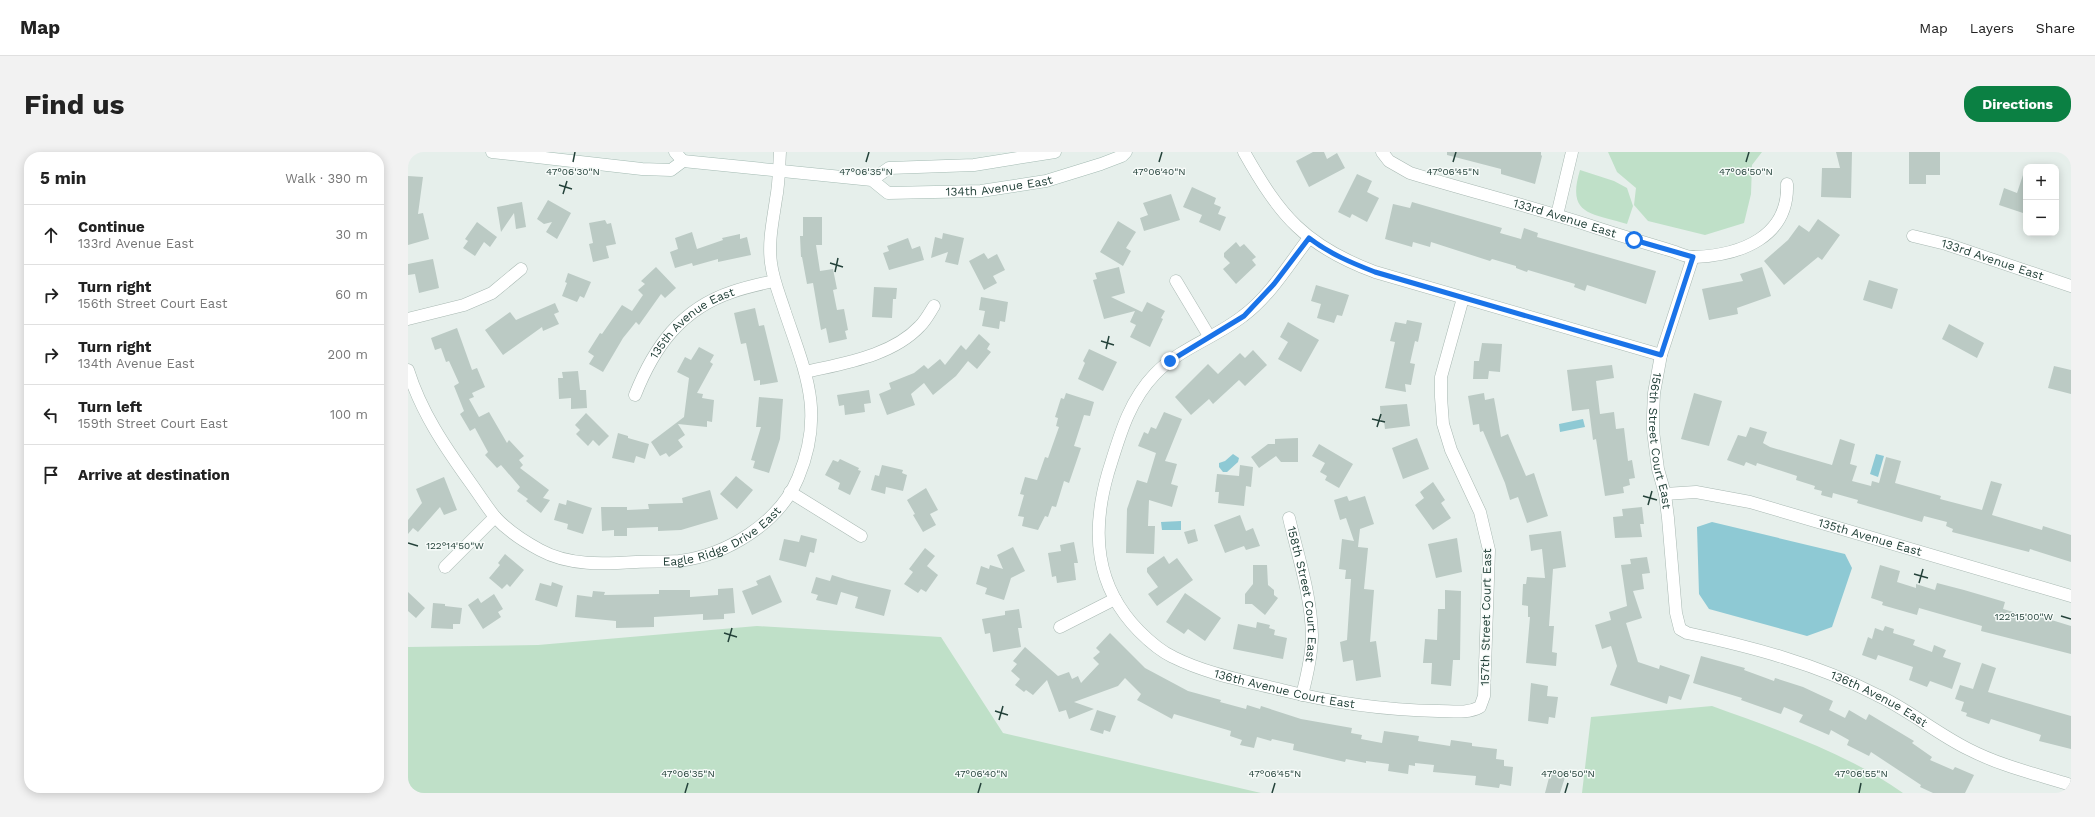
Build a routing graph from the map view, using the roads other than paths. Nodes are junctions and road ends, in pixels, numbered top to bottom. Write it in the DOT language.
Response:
graph roads {
  1 [pos="492,152"];
  2 [pos="780,152"];
  3 [pos="1055,152"];
  4 [pos="1244,152"];
  5 [pos="1382,152"];
  6 [pos="1572,152"];
  7 [pos="1124,154"];
  8 [pos="679,157"];
  9 [pos="779,170"];
  10 [pos="872,180"];
  11 [pos="1787,184"];
  12 [pos="1557,215"];
  13 [pos="1913,236"];
  14 [pos="1309,238"];
  15 [pos="1693,257"];
  16 [pos="521,269"];
  17 [pos="1176,280"];
  18 [pos="774,281"];
  19 [pos="2071,286"];
  20 [pos="1463,298"];
  21 [pos="934,306"];
  22 [pos="408,319"];
  23 [pos="1209,336"];
  24 [pos="1661,355"];
  25 [pos="408,370"];
  26 [pos="806,372"];
  27 [pos="635,395"];
  28 [pos="790,492"];
  29 [pos="1666,494"];
  30 [pos="495,517"];
  31 [pos="1289,518"];
  32 [pos="861,536"];
  33 [pos="445,567"];
  34 [pos="2071,596"];
  35 [pos="1115,600"];
  36 [pos="1060,626"];
  37 [pos="1680,629"];
  38 [pos="1302,695"];
  39 [pos="1480,706"];
  40 [pos="2071,785"];
  1 -- 8 [label="street"];
  2 -- 9 [label="street, Eagle Ridge Drive East"];
  3 -- 10 [label="street, 134th Avenue East"];
  4 -- 14 [label="street"];
  5 -- 12 [label="street, 133rd Avenue East"];
  6 -- 12 [label="street"];
  7 -- 10 [label="street, 134th Avenue East"];
  8 -- 9 [label="street"];
  9 -- 10 [label="street"];
  9 -- 18 [label="street, Eagle Ridge Drive East"];
  11 -- 15 [label="street, 133rd Avenue East"];
  12 -- 15 [label="street, 133rd Avenue East"];
  13 -- 19 [label="street, 133rd Avenue East"];
  14 -- 20 [label="street"];
  14 -- 23 [label="street, 136th Avenue Court East"];
  15 -- 24 [label="street, 156th Street Court East"];
  16 -- 22 [label="street"];
  17 -- 23 [label="street"];
  18 -- 26 [label="street, Eagle Ridge Drive East"];
  18 -- 27 [label="street, 135th Avenue East"];
  20 -- 24 [label="street"];
  20 -- 39 [label="street, 157th Street Court East"];
  21 -- 26 [label="street"];
  23 -- 35 [label="street, 136th Avenue Court East"];
  24 -- 29 [label="street, 156th Street Court East"];
  25 -- 30 [label="street, Eagle Ridge Drive East"];
  26 -- 28 [label="street, Eagle Ridge Drive East"];
  28 -- 30 [label="street, Eagle Ridge Drive East"];
  28 -- 32 [label="street"];
  29 -- 34 [label="street, 135th Avenue East"];
  29 -- 37 [label="street, 156th Street Court East"];
  30 -- 33 [label="street"];
  31 -- 38 [label="street, 158th Street Court East"];
  35 -- 36 [label="street"];
  35 -- 38 [label="street, 136th Avenue Court East"];
  37 -- 40 [label="street, 136th Avenue East"];
  38 -- 39 [label="street, 136th Avenue Court East"];
}
